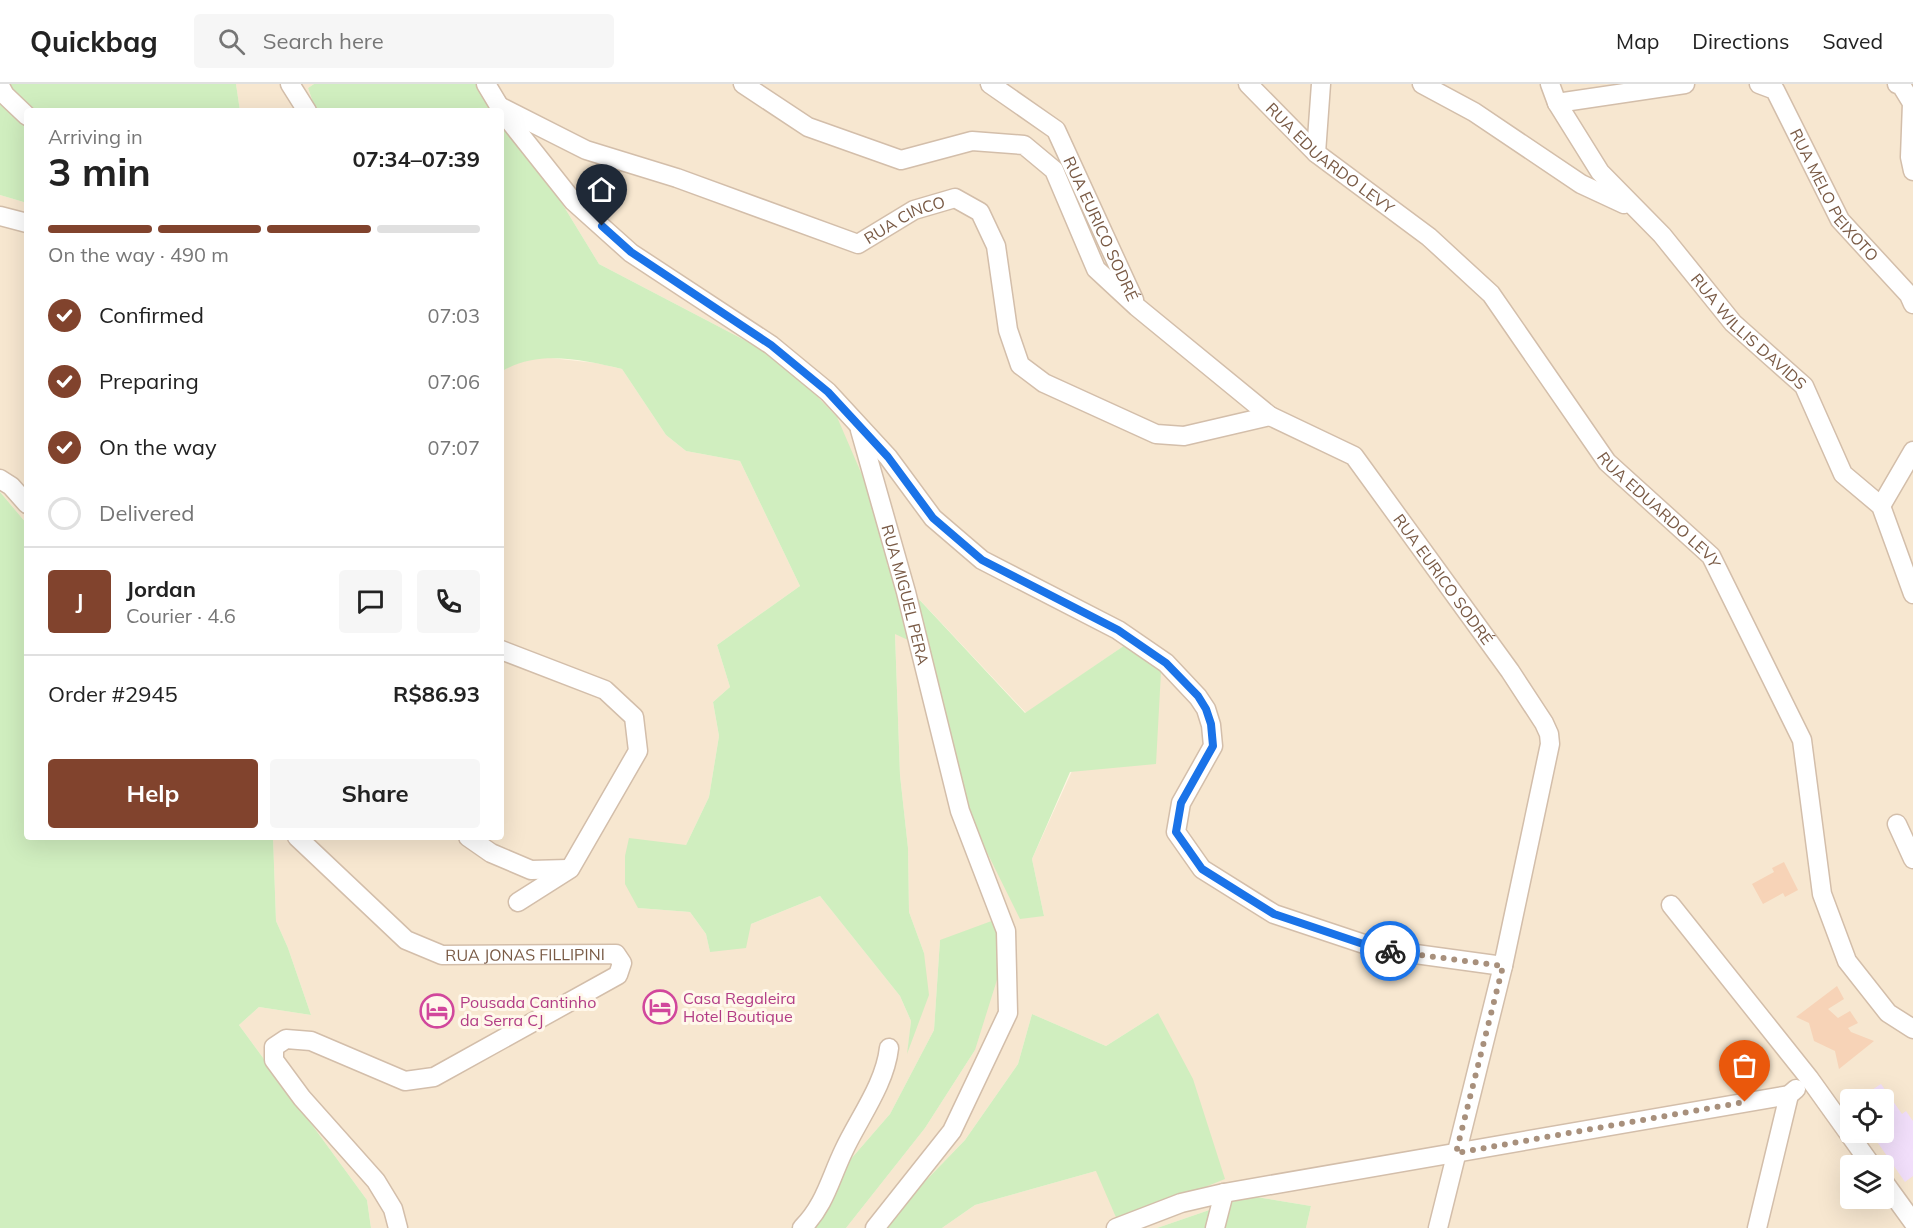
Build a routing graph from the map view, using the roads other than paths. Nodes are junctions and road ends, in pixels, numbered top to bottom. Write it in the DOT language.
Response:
graph roads {
  1 [pos="290,84"];
  2 [pos="486,84"];
  3 [pos="743,84"];
  4 [pos="990,84"];
  5 [pos="1248,84"];
  6 [pos="1321,84"];
  7 [pos="1422,84"];
  8 [pos="1550,84"];
  9 [pos="1685,84"];
  10 [pos="1760,84"];
  11 [pos="1897,84"];
  12 [pos="0,86"];
  13 [pos="1557,103"];
  14 [pos="499,105"];
  15 [pos="305,108"];
  16 [pos="501,108"];
  17 [pos="504,111"];
  18 [pos="24,113"];
  19 [pos="1316,153"];
  20 [pos="1913,171"];
  21 [pos="1636,209"];
  22 [pos="0,216"];
  23 [pos="24,222"];
  24 [pos="1913,304"];
  25 [pos="1137,307"];
  26 [pos="1270,416"];
  27 [pos="859,425"];
  28 [pos="1913,452"];
  29 [pos="0,479"];
  30 [pos="24,501"];
  31 [pos="1881,506"];
  32 [pos="1913,594"];
  33 [pos="504,651"];
  34 [pos="1897,824"];
  35 [pos="300,840"];
  36 [pos="472,840"];
  37 [pos="1913,859"];
  38 [pos="570,869"];
  39 [pos="518,902"];
  40 [pos="1671,905"];
  41 [pos="1503,966"];
  42 [pos="1913,1029"];
  43 [pos="889,1048"];
  44 [pos="1809,1078"];
  45 [pos="1789,1095"];
  46 [pos="1456,1153"];
  47 [pos="1864,1155"];
  48 [pos="1224,1193"];
  49 [pos="1894,1196"];
  50 [pos="1913,1222"];
  51 [pos="398,1228"];
  52 [pos="802,1228"];
  53 [pos="875,1228"];
  54 [pos="1116,1228"];
  55 [pos="1215,1228"];
  56 [pos="1438,1228"];
  57 [pos="1756,1228"];
  1 -- 15 [label="street"];
  2 -- 14 [label="street, RUA MIGUEL PERA"];
  3 -- 25 [label="street"];
  4 -- 25 [label="street, RUA EURICO SODRÉ"];
  5 -- 19 [label="street, RUA EDUARDO LEVY"];
  6 -- 19 [label="street"];
  7 -- 21 [label="street"];
  8 -- 13 [label="street, RUA WILLIS DAVIDS"];
  9 -- 13 [label="street"];
  10 -- 24 [label="street, RUA MELO PEIXOTO"];
  11 -- 20 [label="street"];
  12 -- 18 [label="street"];
  13 -- 21 [label="street, RUA WILLIS DAVIDS"];
  14 -- 16 [label="street, RUA MIGUEL PERA"];
  14 -- 26 [label="street, RUA CINCO"];
  17 -- 27 [label="street, RUA MIGUEL PERA"];
  19 -- 42 [label="street, RUA EDUARDO LEVY"];
  21 -- 31 [label="street, RUA WILLIS DAVIDS"];
  22 -- 23 [label="street"];
  25 -- 26 [label="street, RUA EURICO SODRÉ"];
  26 -- 41 [label="street, RUA EURICO SODRÉ"];
  27 -- 41 [label="street"];
  27 -- 53 [label="street, RUA MIGUEL PERA"];
  28 -- 31 [label="street"];
  29 -- 30 [label="street"];
  31 -- 32 [label="street, RUA WILLIS DAVIDS"];
  33 -- 38 [label="street"];
  34 -- 37 [label="street"];
  35 -- 51 [label="street, RUA JONAS FILLIPINI"];
  36 -- 38 [label="street"];
  38 -- 39 [label="street"];
  40 -- 44 [label="street"];
  41 -- 46 [label="street, RUA EURICO SODRÉ"];
  43 -- 52 [label="street"];
  44 -- 45 [label="street"];
  44 -- 47 [label="street"];
  45 -- 46 [label="street"];
  45 -- 57 [label="street"];
  46 -- 48 [label="street"];
  46 -- 56 [label="street, RUA EURICO SODRÉ"];
  48 -- 54 [label="street"];
  48 -- 55 [label="street"];
  49 -- 50 [label="street"];
}
